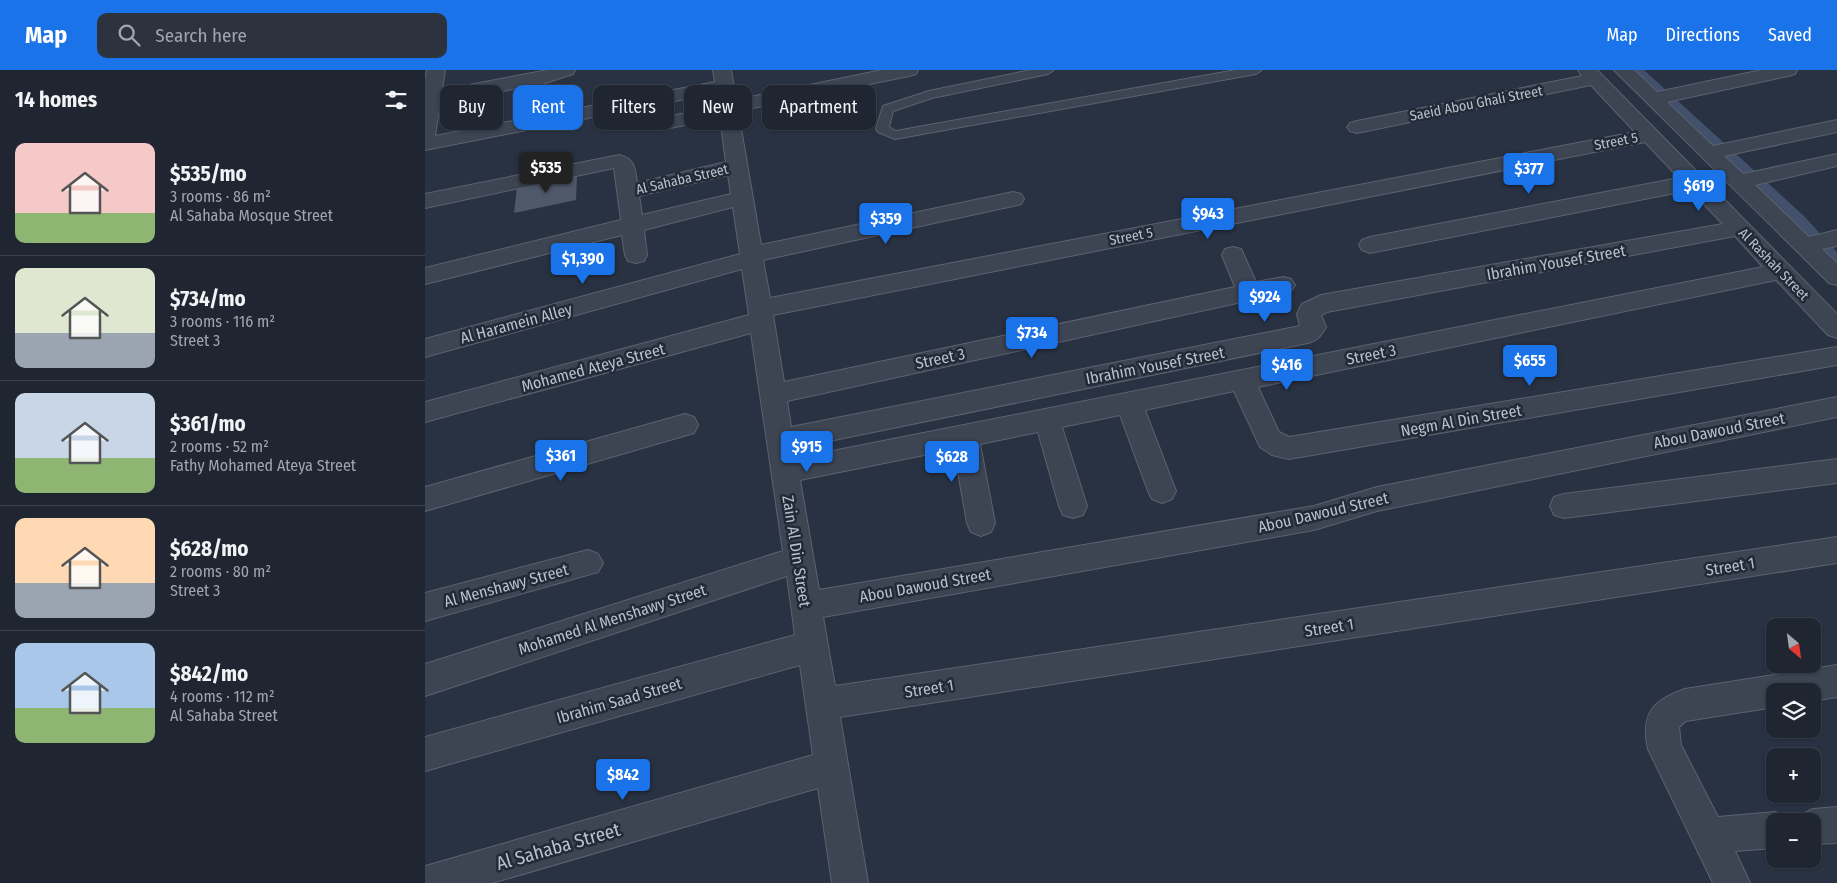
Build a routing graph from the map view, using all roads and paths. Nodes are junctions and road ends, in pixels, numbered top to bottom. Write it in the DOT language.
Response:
graph roads {
  1 [pos="435,70"];
  2 [pos="566,70"];
  3 [pos="909,70"];
  4 [pos="1048,70"];
  5 [pos="1256,70"];
  6 [pos="1623,70"];
  7 [pos="1788,70"];
  8 [pos="1591,74"];
  9 [pos="752,90"];
  10 [pos="431,98"];
  11 [pos="1653,99"];
  12 [pos="684,100"];
  13 [pos="1837,126"];
  14 [pos="1357,127"];
  15 [pos="732,130"];
  16 [pos="1649,135"];
  17 [pos="425,138"];
  18 [pos="425,144"];
  19 [pos="1710,153"];
  20 [pos="1837,160"];
  21 [pos="737,166"];
  22 [pos="1695,182"];
  23 [pos="1739,182"];
  24 [pos="628,192"];
  25 [pos="742,198"];
  26 [pos="1013,199"];
  27 [pos="425,201"];
  28 [pos="632,225"];
  29 [pos="1740,228"];
  30 [pos="1837,238"];
  31 [pos="1370,244"];
  32 [pos="1805,245"];
  33 [pos="636,255"];
  34 [pos="1233,255"];
  35 [pos="751,257"];
  36 [pos="1782,271"];
  37 [pos="425,276"];
  38 [pos="1837,277"];
  39 [pos="1283,285"];
  40 [pos="1249,292"];
  41 [pos="760,315"];
  42 [pos="1837,329"];
  43 [pos="425,348"];
  44 [pos="1837,356"];
  45 [pos="1242,380"];
  46 [pos="773,394"];
  47 [pos="1129,403"];
  48 [pos="1837,407"];
  49 [pos="425,412"];
  50 [pos="1047,419"];
  51 [pos="685,425"];
  52 [pos="965,436"];
  53 [pos="780,440"];
  54 [pos="1837,471"];
  55 [pos="785,472"];
  56 [pos="1162,492"];
  57 [pos="425,499"];
  58 [pos="1073,506"];
  59 [pos="1564,506"];
  60 [pos="981,523"];
  61 [pos="1837,550"];
  62 [pos="799,559"];
  63 [pos="588,563"];
  64 [pos="806,606"];
  65 [pos="425,607"];
  66 [pos="812,646"];
  67 [pos="425,680"];
  68 [pos="1837,681"];
  69 [pos="822,704"];
  70 [pos="425,754"];
  71 [pos="832,767"];
  72 [pos="1837,825"];
  73 [pos="1821,826"];
  74 [pos="1766,831"];
  75 [pos="1708,835"];
  76 [pos="429,883"];
  77 [pos="850,883"];
  78 [pos="1732,883"];
  1 -- 10 [label="street"];
  2 -- 10 [label="street"];
  3 -- 9 [label="street"];
  4 -- 5 [label="lane"];
  6 -- 11 [label="street"];
  7 -- 11 [label="street"];
  8 -- 14 [label="street, Saeid Abou Ghali Street"];
  8 -- 16 [label="street, Al Rashah Street"];
  10 -- 17 [label="street"];
  11 -- 19 [label="street"];
  12 -- 18 [label="street"];
  13 -- 19 [label="street"];
  15 -- 21 [label="street, Zain Al Din Street"];
  16 -- 22 [label="street, Al Rashah Street"];
  16 -- 41 [label="street, Street 5"];
  19 -- 23 [label="street"];
  20 -- 23 [label="street"];
  21 -- 24 [label="street, Al Sahaba Street"];
  21 -- 25 [label="street, Zain Al Din Street"];
  22 -- 29 [label="street, Al Rashah Street"];
  22 -- 31 [label="street"];
  23 -- 32 [label="street"];
  24 -- 27 [label="street"];
  24 -- 28 [label="street"];
  25 -- 28 [label="street"];
  25 -- 35 [label="street, Zain Al Din Street"];
  26 -- 35 [label="street, Al Haramein Alley"];
  28 -- 33 [label="street"];
  28 -- 37 [label="street"];
  29 -- 36 [label="street, Al Rashah Street"];
  29 -- 53 [label="street, Ibrahim Yousef Street"];
  30 -- 32 [label="street"];
  32 -- 38 [label="street"];
  34 -- 40 [label="street"];
  35 -- 41 [label="street, Zain Al Din Street"];
  35 -- 43 [label="street, Al Haramein Alley"];
  36 -- 42 [label="street, Al Rashah Street"];
  36 -- 45 [label="street, Street 3"];
  39 -- 40 [label="street, Street 3"];
  40 -- 46 [label="street, Street 3"];
  41 -- 46 [label="street, Zain Al Din Street"];
  41 -- 49 [label="street, Mohamed Ateya Street"];
  44 -- 45 [label="street, Negm Al Din Street"];
  45 -- 47 [label="street, Street 3"];
  46 -- 53 [label="street, Zain Al Din Street"];
  47 -- 50 [label="street, Street 3"];
  47 -- 56 [label="street"];
  48 -- 64 [label="street, Abou Dawoud Street"];
  50 -- 52 [label="street, Street 3"];
  50 -- 58 [label="street"];
  51 -- 57 [label="street"];
  52 -- 55 [label="street, Street 3"];
  52 -- 60 [label="street"];
  53 -- 55 [label="street, Zain Al Din Street"];
  54 -- 59 [label="street"];
  55 -- 62 [label="street, Zain Al Din Street"];
  61 -- 69 [label="street, Street 1"];
  62 -- 64 [label="street, Zain Al Din Street"];
  62 -- 67 [label="street, Mohamed Al Menshawy Street"];
  63 -- 65 [label="street, Al Menshawy Street"];
  64 -- 66 [label="street, Zain Al Din Street"];
  66 -- 69 [label="street, Zain Al Din Street"];
  66 -- 70 [label="street, Ibrahim Saad Street"];
  68 -- 75 [label="street"];
  69 -- 71 [label="street, Zain Al Din Street"];
  71 -- 76 [label="street, Al Sahaba Street"];
  71 -- 77 [label="street, Zain Al Din Street"];
  72 -- 73 [label="street"];
  74 -- 75 [label="street"];
  75 -- 78 [label="street"];
}
